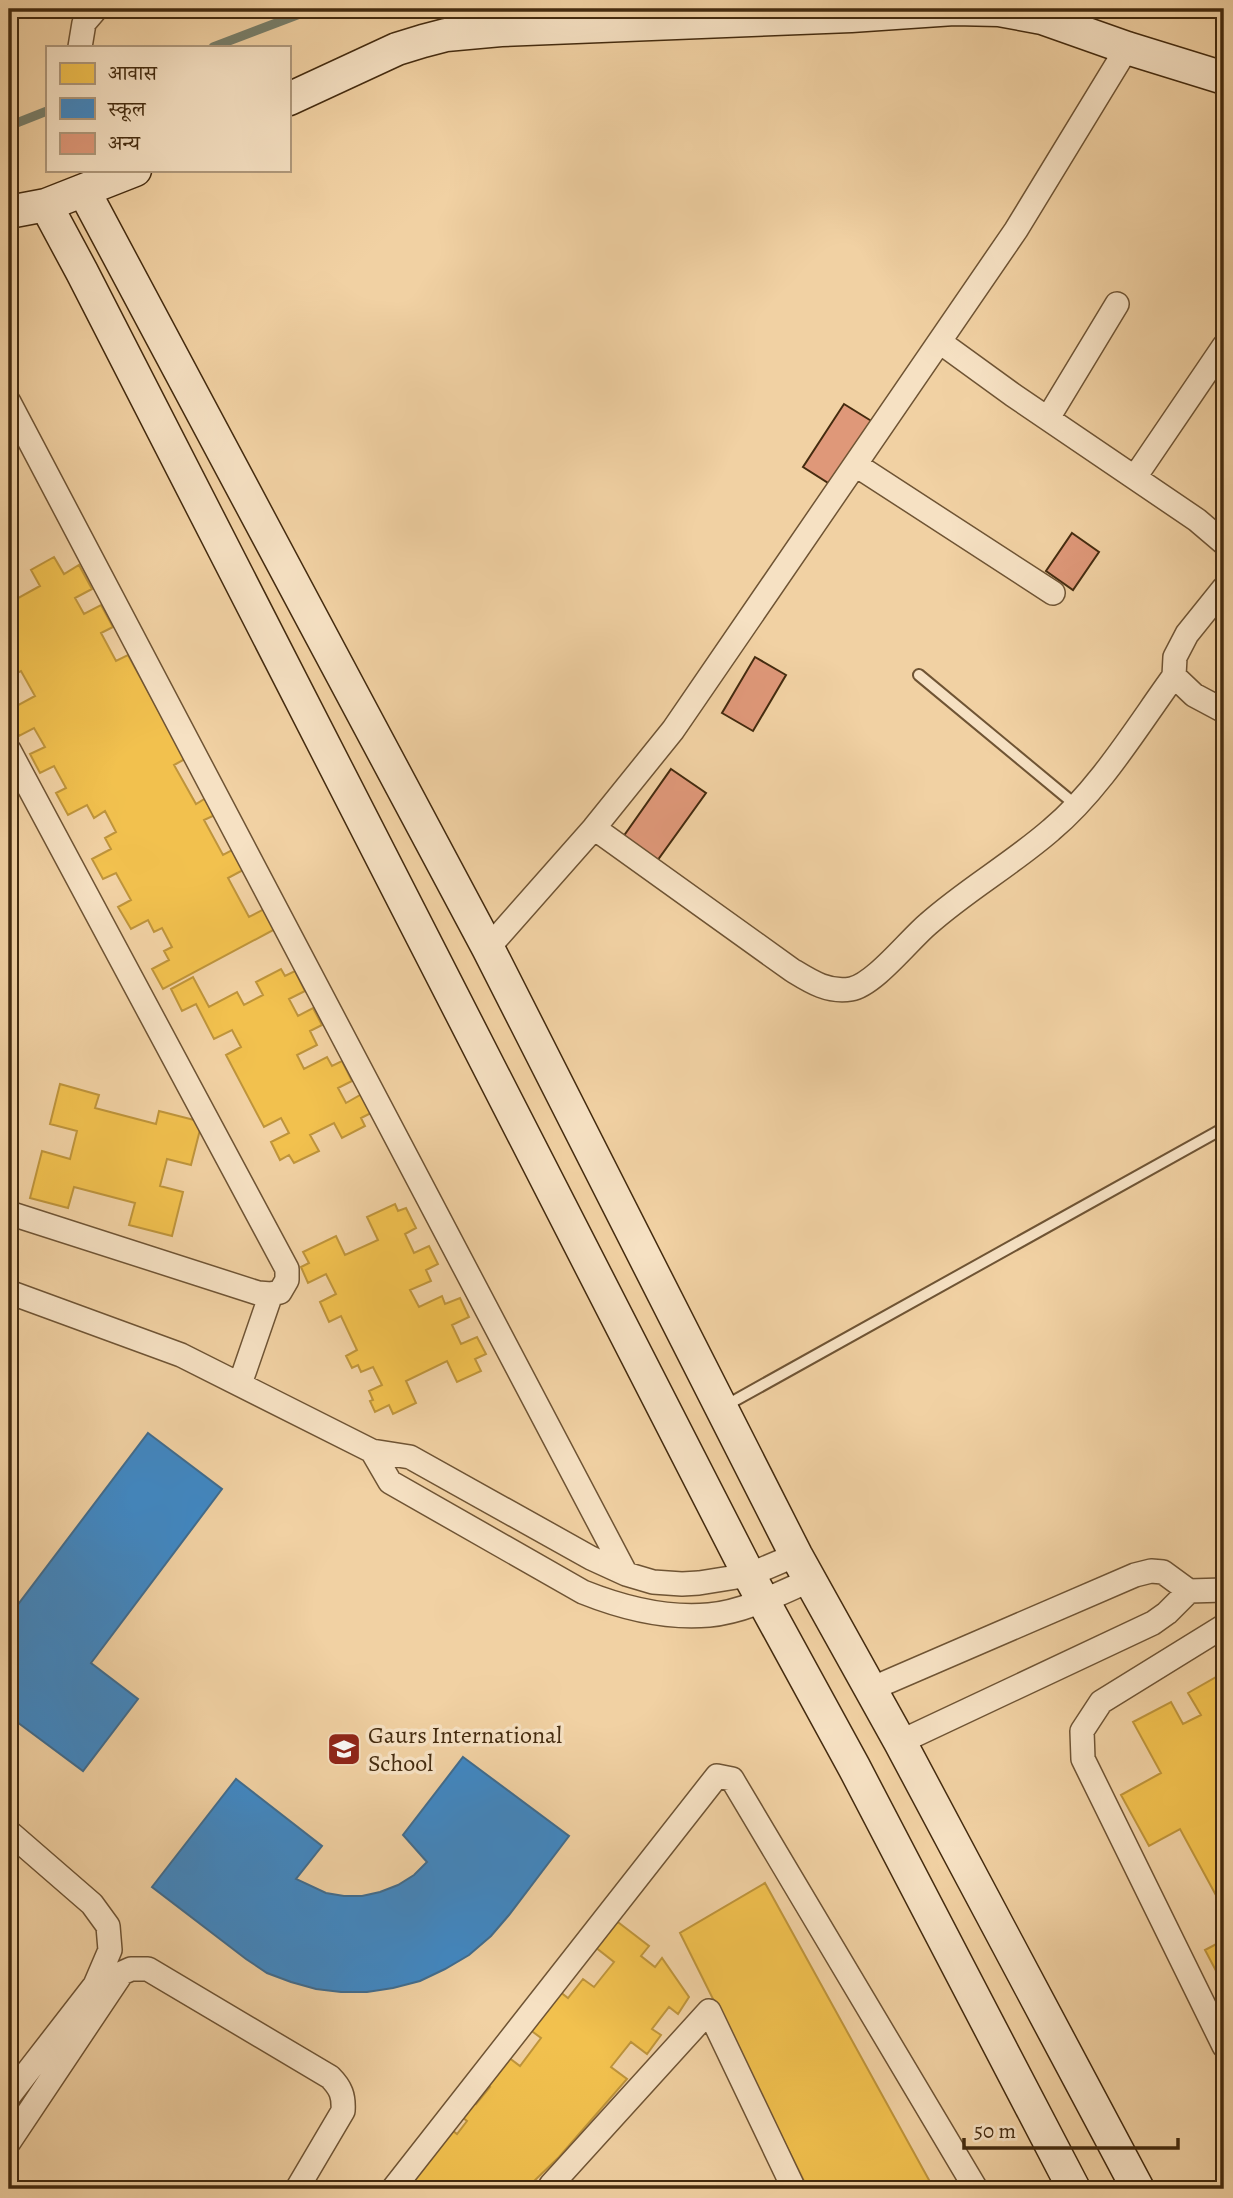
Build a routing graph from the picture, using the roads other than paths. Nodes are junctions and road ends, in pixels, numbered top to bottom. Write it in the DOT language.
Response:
graph roads {
  1 [pos="85,13"];
  2 [pos="80,46"];
  3 [pos="1127,48"];
  4 [pos="1224,78"];
  5 [pos="290,99"];
  6 [pos="124,172"];
  7 [pos="82,180"];
  8 [pos="46,205"];
  9 [pos="9,207"];
  10 [pos="1117,303"];
  11 [pos="940,342"];
  12 [pos="1224,346"];
  13 [pos="11,414"];
  14 [pos="1048,418"];
  15 [pos="856,465"];
  16 [pos="1135,477"];
  17 [pos="1224,543"];
  18 [pos="1224,588"];
  19 [pos="1053,593"];
  20 [pos="919,675"];
  21 [pos="1174,676"];
  22 [pos="1224,711"];
  23 [pos="9,750"];
  24 [pos="1077,806"];
  25 [pos="594,828"];
  26 [pos="488,948"];
  27 [pos="1224,1128"];
  28 [pos="9,1213"];
  29 [pos="9,1292"];
  30 [pos="271,1294"];
  31 [pos="240,1384"];
  32 [pos="723,1408"];
  33 [pos="372,1451"];
  34 [pos="803,1567"];
  35 [pos="626,1574"];
  36 [pos="756,1588"];
  37 [pos="1224,1590"];
  38 [pos="1189,1591"];
  39 [pos="1224,1626"];
  40 [pos="871,1689"];
  41 [pos="900,1742"];
  42 [pos="9,1832"];
  43 [pos="1224,2046"];
  44 [pos="9,2096"];
  45 [pos="9,2142"];
  46 [pos="297,2189"];
  47 [pos="393,2189"];
  48 [pos="553,2189"];
  49 [pos="794,2189"];
  50 [pos="976,2189"];
  51 [pos="1074,2189"];
  52 [pos="1138,2189"];
  1 -- 2 [label="street"];
  3 -- 4 [label="street"];
  3 -- 5 [label="street"];
  3 -- 11 [label="street"];
  6 -- 7 [label="street"];
  7 -- 8 [label="street"];
  7 -- 26 [label="street"];
  8 -- 9 [label="street"];
  8 -- 36 [label="street"];
  10 -- 14 [label="street"];
  11 -- 14 [label="street"];
  11 -- 15 [label="street"];
  12 -- 16 [label="street"];
  13 -- 35 [label="street"];
  14 -- 16 [label="street"];
  15 -- 19 [label="street"];
  15 -- 25 [label="street"];
  16 -- 17 [label="street"];
  18 -- 21 [label="street"];
  20 -- 24 [label="lane"];
  21 -- 22 [label="street"];
  21 -- 24 [label="street"];
  23 -- 30 [label="street"];
  24 -- 25 [label="street"];
  25 -- 26 [label="street"];
  26 -- 32 [label="street"];
  27 -- 32 [label="lane"];
  28 -- 30 [label="street"];
  29 -- 31 [label="street"];
  30 -- 31 [label="street"];
  31 -- 33 [label="street"];
  32 -- 34 [label="street"];
  33 -- 35 [label="street"];
  33 -- 36 [label="street"];
  34 -- 36 [label="street"];
  34 -- 40 [label="street"];
  35 -- 36 [label="street"];
  36 -- 51 [label="street"];
  37 -- 38 [label="street"];
  38 -- 40 [label="street"];
  38 -- 41 [label="street"];
  39 -- 43 [label="street"];
  40 -- 41 [label="street"];
  41 -- 52 [label="street"];
  42 -- 44 [label="street"];
  45 -- 46 [label="street"];
  47 -- 50 [label="street"];
  48 -- 49 [label="street"];
}
